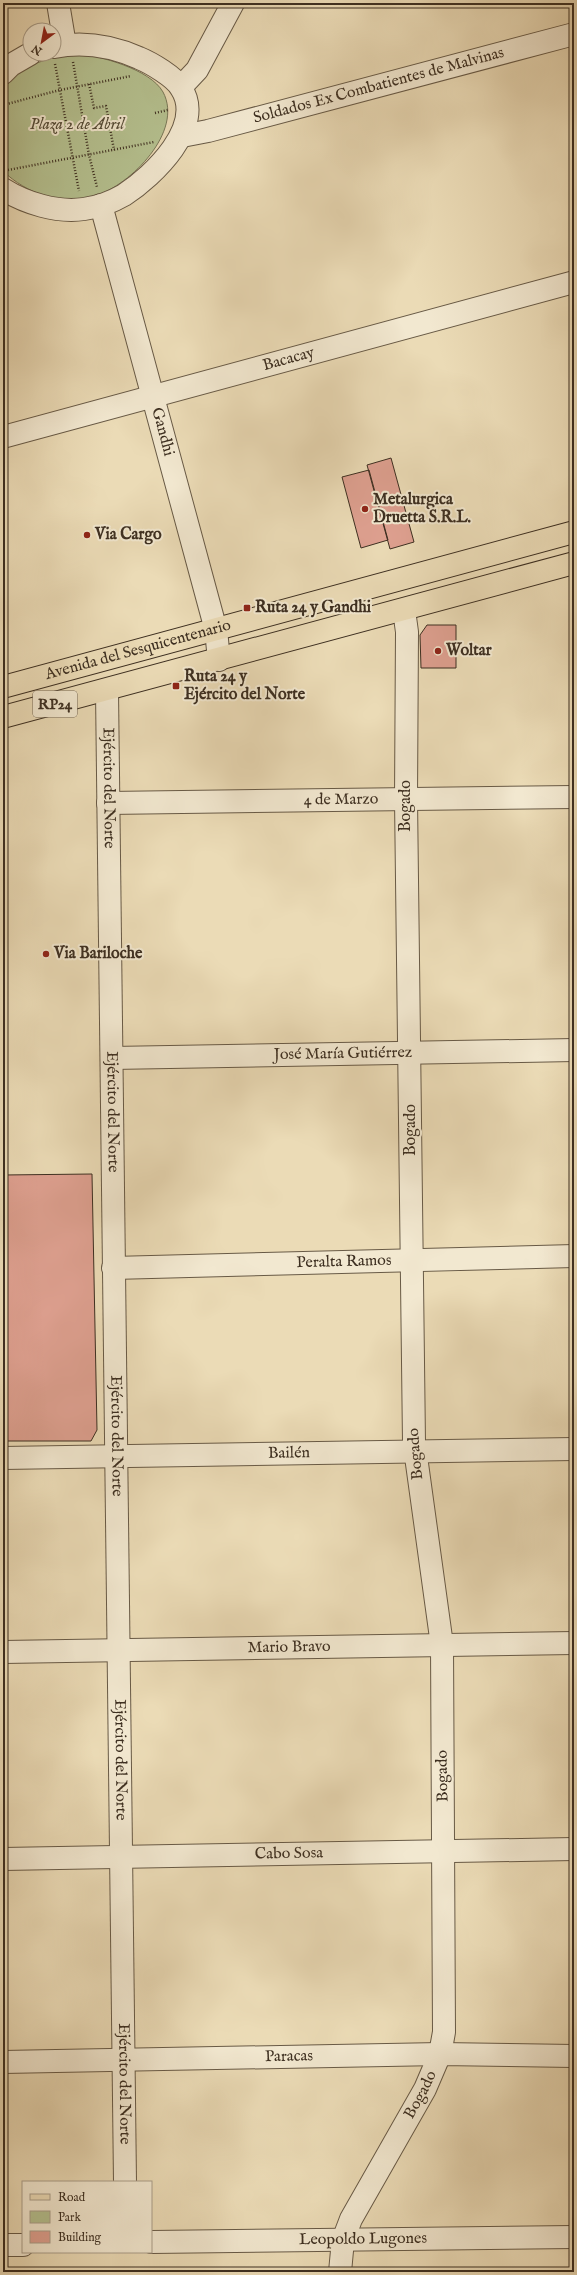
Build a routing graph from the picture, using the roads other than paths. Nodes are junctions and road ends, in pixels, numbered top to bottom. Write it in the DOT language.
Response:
graph roads {
  1 [pos="58,3"];
  2 [pos="233,3"];
  3 [pos="59,22"];
  4 [pos="574,34"];
  5 [pos="62,49"];
  6 [pos="22,59"];
  7 [pos="3,73"];
  8 [pos="181,88"];
  9 [pos="182,136"];
  10 [pos="3,189"];
  11 [pos="92,207"];
  12 [pos="574,282"];
  13 [pos="152,396"];
  14 [pos="3,437"];
  15 [pos="574,532"];
  16 [pos="574,563"];
  17 [pos="404,610"];
  18 [pos="216,630"];
  19 [pos="219,660"];
  20 [pos="3,687"];
  21 [pos="107,691"];
  22 [pos="3,717"];
  23 [pos="574,796"];
  24 [pos="406,800"];
  25 [pos="108,803"];
  26 [pos="574,1050"];
  27 [pos="410,1054"];
  28 [pos="112,1058"];
  29 [pos="574,1256"];
  30 [pos="411,1260"];
  31 [pos="113,1268"];
  32 [pos="574,1450"];
  33 [pos="414,1453"];
  34 [pos="116,1455"];
  35 [pos="3,1458"];
  36 [pos="574,1643"];
  37 [pos="442,1645"];
  38 [pos="118,1650"];
  39 [pos="3,1652"];
  40 [pos="574,1850"];
  41 [pos="444,1853"];
  42 [pos="120,1858"];
  43 [pos="3,1859"];
  44 [pos="440,2054"];
  45 [pos="574,2056"];
  46 [pos="122,2061"];
  47 [pos="3,2062"];
  48 [pos="125,2181"];
  49 [pos="574,2237"];
  50 [pos="343,2240"];
  51 [pos="152,2242"];
  52 [pos="3,2245"];
  53 [pos="22,2245"];
  54 [pos="340,2272"];
  1 -- 3 [label="street"];
  2 -- 8 [label="street"];
  4 -- 9 [label="street, Soldados Ex Combatientes de Malvinas"];
  5 -- 8 [label="street"];
  6 -- 7 [label="street"];
  8 -- 9 [label="street"];
  9 -- 11 [label="street"];
  10 -- 11 [label="street"];
  11 -- 13 [label="street, Gandhi"];
  12 -- 13 [label="street, Bacacay"];
  13 -- 14 [label="street, Bacacay"];
  13 -- 18 [label="street, Gandhi"];
  15 -- 18 [label="main road, Avenida del Sesquicentenario / RP24"];
  16 -- 17 [label="main road, Avenida del Sesquicentenario / RP24"];
  17 -- 19 [label="main road, Avenida del Sesquicentenario / RP24"];
  17 -- 24 [label="street, Bogado"];
  18 -- 19 [label="street, Gandhi"];
  18 -- 20 [label="main road, Avenida del Sesquicentenario / RP24"];
  19 -- 21 [label="main road, Avenida del Sesquicentenario / RP24"];
  21 -- 22 [label="main road, Avenida del Sesquicentenario / RP24"];
  21 -- 25 [label="street, Ejército del Norte"];
  23 -- 24 [label="street, 4 de Marzo"];
  24 -- 25 [label="street, 4 de Marzo"];
  24 -- 27 [label="street, Bogado"];
  25 -- 28 [label="street, Ejército del Norte"];
  26 -- 27 [label="street, José María Gutiérrez"];
  27 -- 28 [label="street, José María Gutiérrez"];
  27 -- 30 [label="street, Bogado"];
  28 -- 31 [label="street, Ejército del Norte"];
  29 -- 30 [label="street, Peralta Ramos"];
  30 -- 31 [label="street, Peralta Ramos"];
  30 -- 33 [label="street, Bogado"];
  31 -- 34 [label="street, Ejército del Norte"];
  32 -- 33 [label="street, Bailén"];
  33 -- 34 [label="street, Bailén"];
  33 -- 37 [label="street, Bogado"];
  34 -- 35 [label="street, Bailén"];
  34 -- 38 [label="street, Ejército del Norte"];
  36 -- 37 [label="street, Mario Bravo"];
  37 -- 38 [label="street, Mario Bravo"];
  37 -- 41 [label="street, Bogado"];
  38 -- 39 [label="street, Mario Bravo"];
  38 -- 42 [label="street, Ejército del Norte"];
  40 -- 41 [label="street, Cabo Sosa"];
  41 -- 42 [label="street, Cabo Sosa"];
  41 -- 44 [label="street, Bogado"];
  42 -- 43 [label="street, Cabo Sosa"];
  42 -- 46 [label="street, Ejército del Norte"];
  44 -- 45 [label="street, Paracas"];
  44 -- 46 [label="street, Paracas"];
  44 -- 50 [label="street, Bogado"];
  46 -- 47 [label="street, Paracas"];
  46 -- 48 [label="street, Ejército del Norte"];
  49 -- 50 [label="street, Leopoldo Lugones"];
  50 -- 51 [label="street, Leopoldo Lugones"];
  50 -- 54 [label="street, Bogado"];
  52 -- 53 [label="street"];
}
